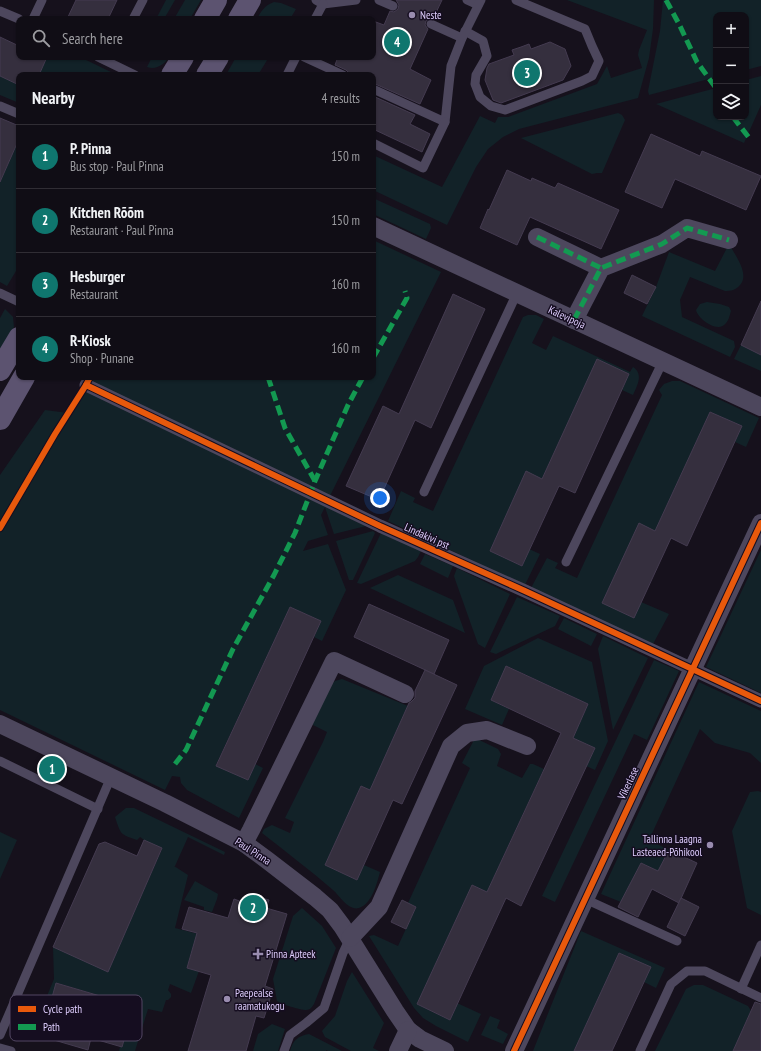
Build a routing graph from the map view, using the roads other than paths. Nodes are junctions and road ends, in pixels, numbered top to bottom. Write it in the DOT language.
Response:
graph roads {
  1 [pos="42,0"];
  2 [pos="143,0"];
  3 [pos="216,0"];
  4 [pos="250,0"];
  5 [pos="356,0"];
  6 [pos="379,0"];
  7 [pos="466,0"];
  8 [pos="516,0"];
  9 [pos="319,2"];
  10 [pos="480,3"];
  11 [pos="393,6"];
  12 [pos="0,11"];
  13 [pos="34,16"];
  14 [pos="135,16"];
  15 [pos="207,16"];
  16 [pos="242,16"];
  17 [pos="316,16"];
  18 [pos="16,18"];
  19 [pos="431,24"];
  20 [pos="464,35"];
  21 [pos="112,60"];
  22 [pos="181,60"];
  23 [pos="216,60"];
  24 [pos="294,60"];
  25 [pos="310,60"];
  26 [pos="130,72"];
  27 [pos="174,72"];
  28 [pos="210,72"];
  29 [pos="288,72"];
  30 [pos="336,72"];
  31 [pos="376,90"];
  32 [pos="0,106"];
  33 [pos="16,113"];
  34 [pos="445,122"];
  35 [pos="376,144"];
  36 [pos="376,227"];
  37 [pos="537,236"];
  38 [pos="729,240"];
  39 [pos="601,268"];
  40 [pos="0,293"];
  41 [pos="517,293"];
  42 [pos="16,301"];
  43 [pos="574,320"];
  44 [pos="16,343"];
  45 [pos="663,361"];
  46 [pos="0,370"];
  47 [pos="22,380"];
  48 [pos="86,385"];
  49 [pos="761,407"];
  50 [pos="0,419"];
  51 [pos="424,492"];
  52 [pos="761,523"];
  53 [pos="566,562"];
  54 [pos="692,670"];
  55 [pos="405,694"];
  56 [pos="761,701"];
  57 [pos="0,724"];
  58 [pos="527,746"];
  59 [pos="0,761"];
  60 [pos="111,777"];
  61 [pos="98,809"];
  62 [pos="244,843"];
  63 [pos="585,899"];
  64 [pos="350,938"];
  65 [pos="677,941"];
  66 [pos="761,945"];
  67 [pos="741,989"];
  68 [pos="17,995"];
  69 [pos="761,998"];
  70 [pos="10,1012"];
  71 [pos="408,1030"];
  72 [pos="0,1035"];
  73 [pos="0,1048"];
  74 [pos="11,1051"];
  75 [pos="284,1051"];
  76 [pos="398,1051"];
  77 [pos="445,1051"];
  78 [pos="514,1051"];
  79 [pos="640,1051"];
  1 -- 13 [label="lane"];
  2 -- 14 [label="lane"];
  3 -- 15 [label="main road"];
  4 -- 16 [label="main road"];
  5 -- 9 [label="lane"];
  6 -- 11 [label="lane"];
  7 -- 10 [label="lane"];
  8 -- 20 [label="lane"];
  9 -- 17 [label="lane"];
  10 -- 20 [label="lane"];
  12 -- 18 [label="lane"];
  19 -- 20 [label="lane"];
  20 -- 34 [label="lane"];
  21 -- 26 [label="lane"];
  22 -- 27 [label="main road"];
  23 -- 28 [label="main road"];
  24 -- 29 [label="lane"];
  25 -- 30 [label="lane"];
  31 -- 34 [label="lane"];
  32 -- 33 [label="lane"];
  34 -- 35 [label="lane"];
  36 -- 41 [label="street, Kalevipoja"];
  37 -- 39 [label="street"];
  38 -- 39 [label="street"];
  39 -- 43 [label="street"];
  40 -- 42 [label="lane"];
  41 -- 43 [label="street, Kalevipoja"];
  41 -- 51 [label="lane"];
  43 -- 45 [label="street, Kalevipoja"];
  44 -- 46 [label="main road"];
  45 -- 49 [label="street, Kalevipoja"];
  45 -- 53 [label="lane"];
  47 -- 50 [label="main road"];
  48 -- 54 [label="street, Lindakivi pst"];
  52 -- 54 [label="street, Vikerlase"];
  54 -- 56 [label="street, Lindakivi pst"];
  54 -- 63 [label="street, Vikerlase"];
  55 -- 62 [label="street"];
  57 -- 60 [label="street, Paul Pinna"];
  58 -- 64 [label="street"];
  59 -- 61 [label="lane"];
  60 -- 61 [label="lane"];
  60 -- 62 [label="street, Paul Pinna"];
  61 -- 68 [label="lane"];
  62 -- 64 [label="street, Paul Pinna"];
  63 -- 65 [label="lane"];
  63 -- 78 [label="street, Vikerlase"];
  64 -- 71 [label="street, Paul Pinna"];
  64 -- 75 [label="lane"];
  66 -- 67 [label="lane"];
  67 -- 69 [label="lane"];
  67 -- 79 [label="lane"];
  70 -- 72 [label="lane"];
  71 -- 76 [label="street"];
  71 -- 77 [label="street, Paul Pinna"];
  73 -- 74 [label="lane"];
}
